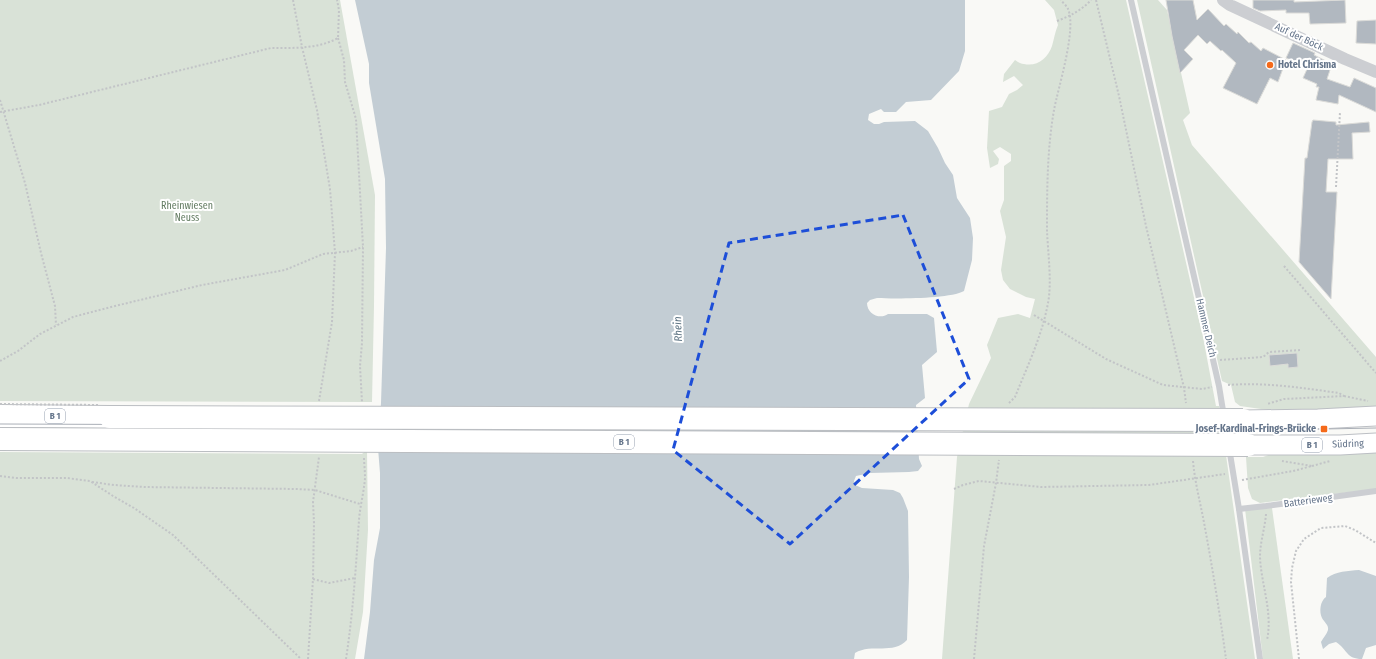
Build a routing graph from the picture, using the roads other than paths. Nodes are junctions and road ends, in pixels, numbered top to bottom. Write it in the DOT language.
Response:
graph roads {
  1 [pos="1131,0"];
  2 [pos="1223,0"];
  3 [pos="1376,72"];
  4 [pos="0,416"];
  5 [pos="1376,416"];
  6 [pos="1243,420"];
  7 [pos="0,438"];
  8 [pos="1376,443"];
  9 [pos="1248,445"];
  10 [pos="1376,491"];
  11 [pos="1239,509"];
  12 [pos="1260,659"];
  1 -- 11 [label="lane, Hammer Deich"];
  2 -- 3 [label="street, Auf der Böck"];
  4 -- 6 [label="highway, B 1, bridge"];
  5 -- 6 [label="main road, B 1"];
  7 -- 9 [label="highway, B 1, bridge"];
  8 -- 9 [label="main road, Südring / B 1"];
  10 -- 11 [label="lane, Batterieweg"];
  11 -- 12 [label="lane, Hammer Deich"];
}
